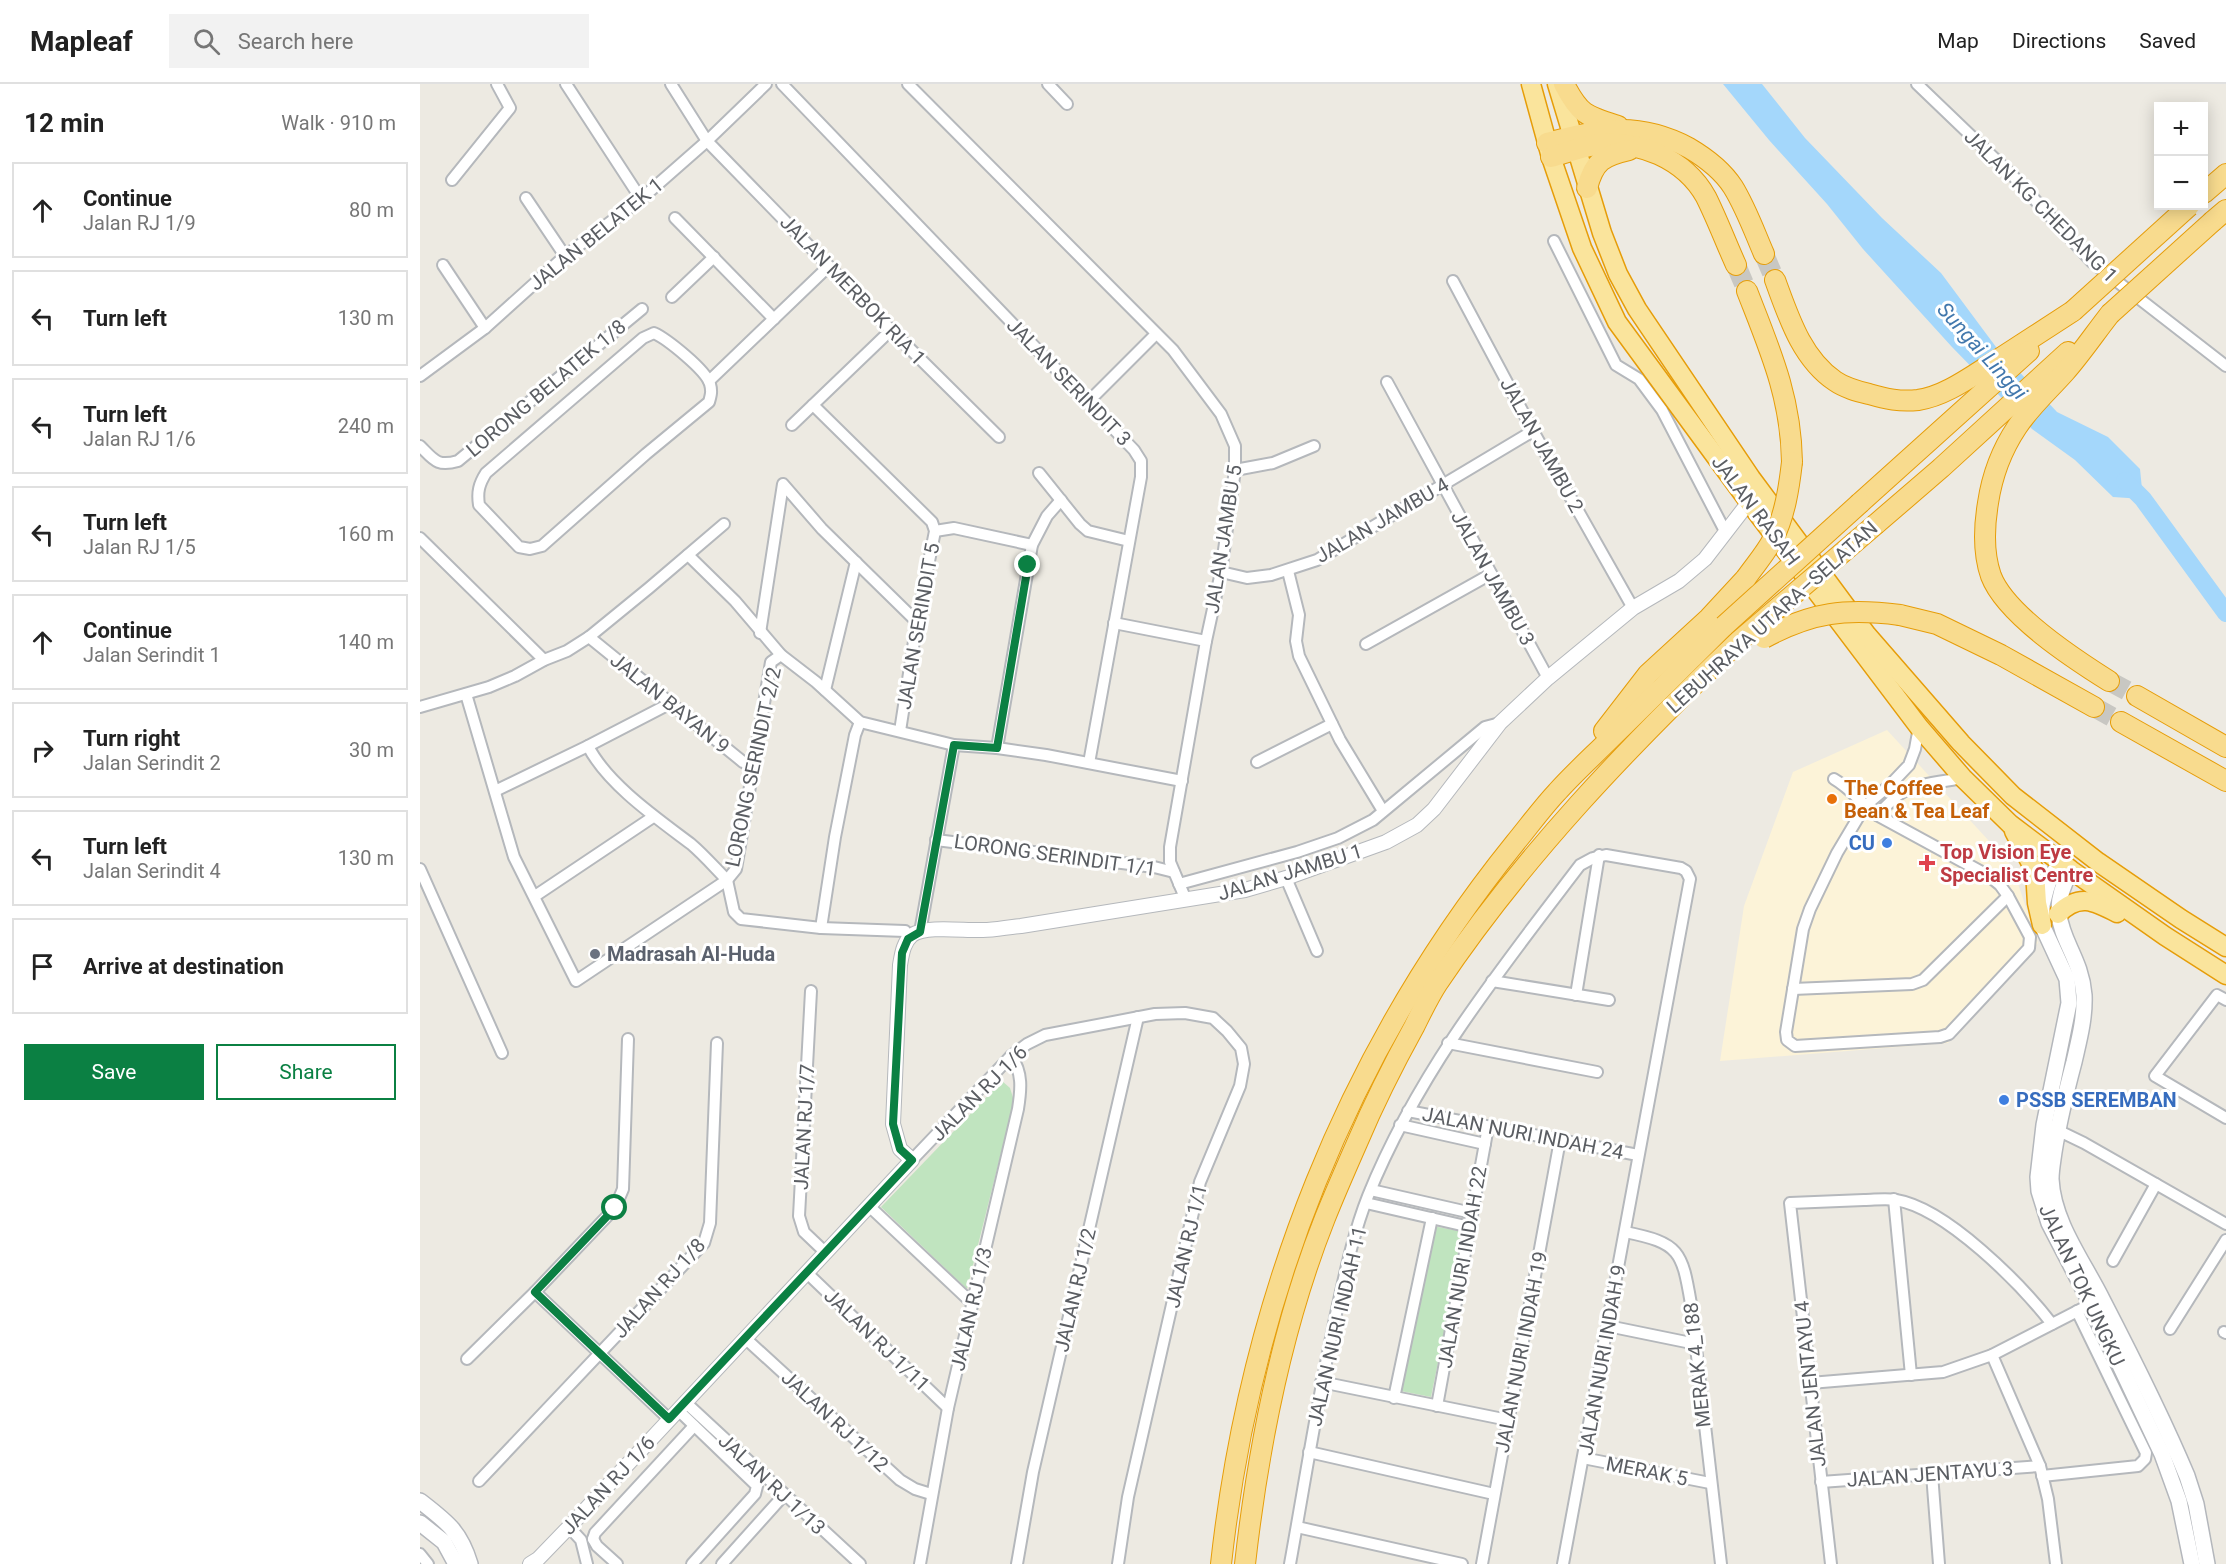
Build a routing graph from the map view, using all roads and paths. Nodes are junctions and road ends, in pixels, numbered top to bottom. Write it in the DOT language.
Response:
graph roads {
  1 [pos="497,84"];
  2 [pos="566,84"];
  3 [pos="671,84"];
  4 [pos="782,84"];
  5 [pos="908,84"];
  6 [pos="1048,84"];
  7 [pos="1531,84"];
  8 [pos="1557,84"];
  9 [pos="1564,84"];
  10 [pos="1917,84"];
  11 [pos="762,85"];
  12 [pos="1067,104"];
  13 [pos="1630,129"];
  14 [pos="707,141"];
  15 [pos="1576,143"];
  16 [pos="1640,148"];
  17 [pos="1549,150"];
  18 [pos="2226,174"];
  19 [pos="452,180"];
  20 [pos="1587,188"];
  21 [pos="2208,190"];
  22 [pos="526,198"];
  23 [pos="641,199"];
  24 [pos="2185,210"];
  25 [pos="2219,215"];
  26 [pos="675,218"];
  27 [pos="1554,241"];
  28 [pos="1764,254"];
  29 [pos="565,256"];
  30 [pos="714,257"];
  31 [pos="443,265"];
  32 [pos="1736,265"];
  33 [pos="829,266"];
  34 [pos="1775,279"];
  35 [pos="1453,281"];
  36 [pos="1747,291"];
  37 [pos="672,297"];
  38 [pos="642,309"];
  39 [pos="2073,311"];
  40 [pos="774,319"];
  41 [pos="485,328"];
  42 [pos="891,330"];
  43 [pos="1156,334"];
  44 [pos="2226,366"];
  45 [pos="420,376"];
  46 [pos="709,381"];
  47 [pos="1387,382"];
  48 [pos="1088,402"];
  49 [pos="813,405"];
  50 [pos="2012,418"];
  51 [pos="792,424"];
  52 [pos="1533,430"];
  53 [pos="999,437"];
  54 [pos="420,446"];
  55 [pos="1314,446"];
  56 [pos="1235,470"];
  57 [pos="1039,473"];
  58 [pos="1442,485"];
  59 [pos="1061,500"];
  60 [pos="1749,502"];
  61 [pos="724,524"];
  62 [pos="933,527"];
  63 [pos="1726,533"];
  64 [pos="420,538"];
  65 [pos="1129,541"];
  66 [pos="1032,545"];
  67 [pos="688,555"];
  68 [pos="856,562"];
  69 [pos="1288,571"];
  70 [pos="1221,572"];
  71 [pos="1491,574"];
  72 [pos="1633,608"];
  73 [pos="917,622"];
  74 [pos="1114,623"];
  75 [pos="760,633"];
  76 [pos="589,637"];
  77 [pos="1206,641"];
  78 [pos="1366,644"];
  79 [pos="781,655"];
  80 [pos="544,660"];
  81 [pos="1548,678"];
  82 [pos="2109,681"];
  83 [pos="825,690"];
  84 [pos="466,694"];
  85 [pos="2137,696"];
  86 [pos="671,703"];
  87 [pos="1671,706"];
  88 [pos="420,707"];
  89 [pos="2094,707"];
  90 [pos="860,722"];
  91 [pos="2121,722"];
  92 [pos="1500,723"];
  93 [pos="1332,724"];
  94 [pos="1919,726"];
  95 [pos="900,731"];
  96 [pos="954,745"];
  97 [pos="588,746"];
  98 [pos="2226,747"];
  99 [pos="997,748"];
  100 [pos="1257,762"];
  101 [pos="1089,763"];
  102 [pos="753,766"];
  103 [pos="1963,778"];
  104 [pos="1834,779"];
  105 [pos="1182,781"];
  106 [pos="2226,781"];
  107 [pos="495,791"];
  108 [pos="1557,792"];
  109 [pos="1865,806"];
  110 [pos="1383,811"];
  111 [pos="1877,814"];
  112 [pos="653,817"];
  113 [pos="2010,824"];
  114 [pos="2060,834"];
  115 [pos="936,840"];
  116 [pos="1599,855"];
  117 [pos="2098,862"];
  118 [pos="2068,864"];
  119 [pos="420,869"];
  120 [pos="1174,872"];
  121 [pos="1286,878"];
  122 [pos="727,880"];
  123 [pos="1179,884"];
  124 [pos="2008,896"];
  125 [pos="535,897"];
  126 [pos="1186,900"];
  127 [pos="2058,914"];
  128 [pos="2042,925"];
  129 [pos="821,928"];
  130 [pos="914,935"];
  131 [pos="2165,936"];
  132 [pos="2222,942"];
  133 [pos="1317,951"];
  134 [pos="2226,975"];
  135 [pos="1492,981"];
  136 [pos="1793,989"];
  137 [pos="811,991"];
  138 [pos="1576,994"];
  139 [pos="1610,1000"];
  140 [pos="2226,1000"];
  141 [pos="1138,1017"];
  142 [pos="628,1039"];
  143 [pos="717,1043"];
  144 [pos="1448,1043"];
  145 [pos="502,1053"];
  146 [pos="1011,1056"];
  147 [pos="1597,1072"];
  148 [pos="1408,1111"];
  149 [pos="2226,1118"];
  150 [pos="1401,1125"];
  151 [pos="1488,1127"];
  152 [pos="2051,1127"];
  153 [pos="1560,1140"];
  154 [pos="1485,1144"];
  155 [pos="1638,1155"];
  156 [pos="912,1160"];
  157 [pos="2156,1184"];
  158 [pos="1371,1190"];
  159 [pos="1894,1199"];
  160 [pos="1366,1203"];
  161 [pos="868,1206"];
  162 [pos="1472,1213"];
  163 [pos="1432,1218"];
  164 [pos="2226,1224"];
  165 [pos="1470,1227"];
  166 [pos="1625,1232"];
  167 [pos="2226,1240"];
  168 [pos="825,1252"];
  169 [pos="2112,1261"];
  170 [pos="807,1273"];
  171 [pos="535,1292"];
  172 [pos="2097,1301"];
  173 [pos="972,1303"];
  174 [pos="2076,1311"];
  175 [pos="2052,1324"];
  176 [pos="1608,1326"];
  177 [pos="2170,1329"];
  178 [pos="745,1338"];
  179 [pos="1696,1344"];
  180 [pos="600,1353"];
  181 [pos="1992,1355"];
  182 [pos="467,1359"];
  183 [pos="1911,1375"];
  184 [pos="1321,1382"];
  185 [pos="1810,1383"];
  186 [pos="1394,1398"];
  187 [pos="1437,1407"];
  188 [pos="948,1408"];
  189 [pos="677,1411"];
  190 [pos="1508,1420"];
  191 [pos="694,1425"];
  192 [pos="1309,1452"];
  193 [pos="1583,1458"];
  194 [pos="2041,1471"];
  195 [pos="1932,1474"];
  196 [pos="479,1481"];
  197 [pos="1821,1482"];
  198 [pos="1710,1483"];
  199 [pos="931,1494"];
  200 [pos="1494,1494"];
  201 [pos="784,1495"];
  202 [pos="420,1501"];
  203 [pos="420,1523"];
  204 [pos="569,1527"];
  205 [pos="1297,1527"];
  206 [pos="593,1539"];
  207 [pos="581,1540"];
  208 [pos="464,1545"];
  209 [pos="420,1554"];
  210 [pos="849,1555"];
  211 [pos="428,1564"];
  212 [pos="456,1564"];
  213 [pos="470,1564"];
  214 [pos="478,1564"];
  215 [pos="530,1564"];
  216 [pos="587,1564"];
  217 [pos="617,1564"];
  218 [pos="692,1564"];
  219 [pos="722,1564"];
  220 [pos="841,1564"];
  221 [pos="860,1564"];
  222 [pos="920,1564"];
  223 [pos="1017,1564"];
  224 [pos="1118,1564"];
  225 [pos="1221,1564"];
  226 [pos="1245,1564"];
  227 [pos="1290,1564"];
  228 [pos="1462,1564"];
  229 [pos="1482,1564"];
  230 [pos="1563,1564"];
  231 [pos="1721,1564"];
  232 [pos="1831,1564"];
  233 [pos="1939,1564"];
  234 [pos="2056,1564"];
  235 [pos="2192,1564"];
  236 [pos="2207,1564"];
  1 -- 19 [label="street"];
  2 -- 23 [label="street"];
  3 -- 14 [label="street, JALAN MERBOK RIA 1"];
  4 -- 48 [label="street, JALAN SERINDIT 3"];
  5 -- 43 [label="street, JALAN JAMBU 5"];
  6 -- 12 [label="street"];
  7 -- 17 [label="highway, JALAN RASAH"];
  8 -- 15 [label="highway, JALAN RASAH"];
  9 -- 13 [label="highway"];
  10 -- 44 [label="street, JALAN KG CHEDANG 1"];
  11 -- 14 [label="street, JALAN BELATEK 1"];
  13 -- 15 [label="highway"];
  13 -- 28 [label="highway"];
  14 -- 23 [label="street, JALAN BELATEK 1"];
  14 -- 33 [label="street, JALAN MERBOK RIA 1"];
  15 -- 16 [label="highway"];
  15 -- 17 [label="highway"];
  15 -- 20 [label="highway, JALAN RASAH"];
  16 -- 20 [label="highway"];
  16 -- 32 [label="highway"];
  17 -- 60 [label="highway, JALAN RASAH"];
  18 -- 21 [label="highway"];
  20 -- 114 [label="highway, JALAN RASAH"];
  22 -- 29 [label="street"];
  23 -- 29 [label="street, JALAN BELATEK 1"];
  24 -- 39 [label="highway, LEBUHRAYA UTARA–SELATAN, bridge"];
  25 -- 50 [label="highway, bridge"];
  26 -- 30 [label="street"];
  27 -- 63 [label="street"];
  29 -- 41 [label="street, JALAN BELATEK 1"];
  30 -- 37 [label="street"];
  30 -- 40 [label="street"];
  31 -- 41 [label="street"];
  33 -- 40 [label="street"];
  33 -- 42 [label="street, JALAN MERBOK RIA 1"];
  34 -- 39 [label="highway"];
  35 -- 52 [label="street, JALAN JAMBU 2"];
  36 -- 108 [label="highway, bridge"];
  38 -- 54 [label="street, LORONG BELATEK 1/8"];
  39 -- 108 [label="highway, LEBUHRAYA UTARA–SELATAN, bridge"];
  40 -- 46 [label="street"];
  41 -- 45 [label="street, JALAN BELATEK 1"];
  42 -- 49 [label="street"];
  42 -- 53 [label="street, JALAN MERBOK RIA 1"];
  43 -- 48 [label="street"];
  43 -- 56 [label="street, JALAN JAMBU 5"];
  46 -- 46 [label="street"];
  47 -- 58 [label="street, JALAN JAMBU 3"];
  48 -- 65 [label="street, JALAN SERINDIT 3"];
  49 -- 51 [label="street"];
  49 -- 62 [label="street"];
  50 -- 82 [label="highway"];
  50 -- 87 [label="highway, LEBUHRAYA UTARA–SELATAN, bridge"];
  52 -- 58 [label="street, JALAN JAMBU 4"];
  52 -- 72 [label="street, JALAN JAMBU 2"];
  55 -- 56 [label="street"];
  56 -- 70 [label="street, JALAN JAMBU 5"];
  57 -- 59 [label="street"];
  58 -- 69 [label="street, JALAN JAMBU 4"];
  58 -- 71 [label="street, JALAN JAMBU 3"];
  59 -- 65 [label="street"];
  59 -- 66 [label="street"];
  60 -- 63 [label="street, JALAN JAMBU 1"];
  60 -- 94 [label="highway, JALAN RASAH"];
  61 -- 67 [label="street"];
  62 -- 66 [label="street"];
  62 -- 73 [label="street, JALAN SERINDIT 5"];
  63 -- 72 [label="street, JALAN JAMBU 1"];
  64 -- 80 [label="street"];
  65 -- 74 [label="street, JALAN SERINDIT 3"];
  66 -- 99 [label="street"];
  67 -- 75 [label="street"];
  67 -- 76 [label="street"];
  68 -- 73 [label="street"];
  68 -- 75 [label="street"];
  68 -- 83 [label="street"];
  69 -- 70 [label="street, JALAN JAMBU 4"];
  69 -- 93 [label="street"];
  70 -- 77 [label="street, JALAN JAMBU 5"];
  71 -- 78 [label="street"];
  71 -- 81 [label="street, JALAN JAMBU 3"];
  72 -- 81 [label="street, JALAN JAMBU 1"];
  73 -- 95 [label="street, JALAN SERINDIT 5"];
  74 -- 77 [label="street"];
  74 -- 101 [label="street, JALAN SERINDIT 3"];
  75 -- 79 [label="street"];
  76 -- 80 [label="street"];
  76 -- 86 [label="street, JALAN BAYAN 9"];
  77 -- 105 [label="street, JALAN JAMBU 5"];
  79 -- 83 [label="street"];
  79 -- 102 [label="street, LORONG SERINDIT 2/2"];
  80 -- 84 [label="street"];
  81 -- 92 [label="street, JALAN JAMBU 1"];
  83 -- 90 [label="street"];
  84 -- 88 [label="street"];
  84 -- 107 [label="street"];
  85 -- 98 [label="highway"];
  86 -- 97 [label="street"];
  86 -- 102 [label="street, JALAN BAYAN 9"];
  87 -- 89 [label="highway, bridge"];
  87 -- 226 [label="highway, LEBUHRAYA UTARA–SELATAN"];
  90 -- 95 [label="street"];
  90 -- 129 [label="street"];
  91 -- 106 [label="highway"];
  92 -- 110 [label="street"];
  92 -- 121 [label="street, JALAN JAMBU 1"];
  93 -- 100 [label="street"];
  93 -- 110 [label="street"];
  94 -- 103 [label="highway, JALAN RASAH"];
  94 -- 109 [label="street"];
  95 -- 96 [label="street"];
  96 -- 99 [label="street"];
  96 -- 115 [label="street"];
  97 -- 107 [label="street"];
  97 -- 112 [label="street"];
  99 -- 101 [label="street"];
  101 -- 105 [label="street"];
  102 -- 122 [label="street, LORONG SERINDIT 2/2"];
  103 -- 111 [label="street"];
  103 -- 113 [label="highway, JALAN RASAH"];
  104 -- 109 [label="street"];
  105 -- 120 [label="street, JALAN JAMBU 5"];
  107 -- 125 [label="street"];
  108 -- 225 [label="highway, LEBUHRAYA UTARA–SELATAN"];
  109 -- 111 [label="street"];
  109 -- 136 [label="street"];
  110 -- 123 [label="street"];
  111 -- 124 [label="street"];
  112 -- 122 [label="street"];
  112 -- 125 [label="street"];
  113 -- 118 [label="highway, JALAN RASAH"];
  113 -- 128 [label="highway"];
  114 -- 117 [label="highway, JALAN RASAH"];
  114 -- 118 [label="highway"];
  115 -- 120 [label="street, LORONG SERINDIT 1/1"];
  115 -- 130 [label="street"];
  116 -- 135 [label="street, JALAN NURI INDAH 11"];
  116 -- 138 [label="street"];
  116 -- 155 [label="street, JALAN NURI INDAH 9"];
  117 -- 118 [label="highway"];
  117 -- 132 [label="highway, JALAN RASAH"];
  118 -- 127 [label="main road, JALAN TOK UNGKU"];
  118 -- 128 [label="main road, JALAN TOK UNGKU"];
  118 -- 131 [label="highway, JALAN RASAH"];
  119 -- 145 [label="street"];
  120 -- 123 [label="street, JALAN JAMBU 5"];
  121 -- 126 [label="street, JALAN JAMBU 1"];
  121 -- 133 [label="street"];
  122 -- 125 [label="street"];
  122 -- 129 [label="street, JALAN JAMBU 1"];
  123 -- 126 [label="street, JALAN JAMBU 5"];
  124 -- 136 [label="street"];
  124 -- 136 [label="street"];
  126 -- 130 [label="street, JALAN JAMBU 1"];
  127 -- 131 [label="highway"];
  127 -- 152 [label="main road, JALAN TOK UNGKU"];
  128 -- 152 [label="main road, JALAN TOK UNGKU"];
  129 -- 130 [label="street, JALAN JAMBU 1"];
  130 -- 156 [label="street"];
  131 -- 134 [label="highway, JALAN RASAH"];
  135 -- 138 [label="street"];
  135 -- 144 [label="street, JALAN NURI INDAH 11"];
  137 -- 168 [label="street, JALAN RJ 1/7"];
  138 -- 139 [label="street"];
  140 -- 149 [label="street"];
  141 -- 146 [label="street, JALAN RJ 1/6"];
  141 -- 223 [label="street, JALAN RJ 1/2"];
  141 -- 224 [label="street, JALAN RJ 1/1"];
  142 -- 171 [label="street"];
  143 -- 180 [label="street, JALAN RJ 1/8"];
  144 -- 147 [label="street"];
  144 -- 148 [label="street, JALAN NURI INDAH 11"];
  146 -- 156 [label="street, JALAN RJ 1/6"];
  146 -- 173 [label="street, JALAN RJ 1/3"];
  148 -- 150 [label="street, JALAN NURI INDAH 11"];
  148 -- 151 [label="street, JALAN NURI INDAH 24"];
  150 -- 154 [label="street"];
  150 -- 158 [label="street, JALAN NURI INDAH 11"];
  151 -- 153 [label="street, JALAN NURI INDAH 24"];
  151 -- 154 [label="street, JALAN NURI INDAH 22"];
  152 -- 157 [label="street"];
  152 -- 172 [label="main road, JALAN TOK UNGKU"];
  153 -- 155 [label="street, JALAN NURI INDAH 24"];
  153 -- 190 [label="street, JALAN NURI INDAH 19"];
  154 -- 162 [label="street, JALAN NURI INDAH 22"];
  155 -- 166 [label="street, JALAN NURI INDAH 9"];
  156 -- 161 [label="street, JALAN RJ 1/6"];
  157 -- 164 [label="street"];
  157 -- 169 [label="street"];
  158 -- 160 [label="street, JALAN NURI INDAH 11"];
  158 -- 162 [label="street"];
  159 -- 175 [label="street"];
  159 -- 183 [label="street"];
  159 -- 185 [label="street, JALAN JENTAYU 4"];
  160 -- 163 [label="street"];
  160 -- 184 [label="street, JALAN NURI INDAH 11"];
  161 -- 168 [label="street, JALAN RJ 1/6"];
  161 -- 173 [label="street"];
  162 -- 165 [label="street, JALAN NURI INDAH 22"];
  163 -- 165 [label="street"];
  163 -- 186 [label="street"];
  165 -- 187 [label="street, JALAN NURI INDAH 22"];
  166 -- 176 [label="street, JALAN NURI INDAH 9"];
  166 -- 179 [label="street, MERAK 4_188"];
  167 -- 177 [label="street"];
  168 -- 170 [label="street, JALAN RJ 1/6"];
  170 -- 178 [label="street, JALAN RJ 1/6"];
  170 -- 188 [label="street, JALAN RJ 1/11"];
  171 -- 180 [label="street"];
  171 -- 182 [label="street"];
  172 -- 174 [label="street"];
  172 -- 235 [label="main road, JALAN TOK UNGKU"];
  172 -- 236 [label="main road, JALAN TOK UNGKU"];
  173 -- 188 [label="street, JALAN RJ 1/3"];
  174 -- 175 [label="street"];
  174 -- 194 [label="street, JALAN JENTAYU 3"];
  175 -- 181 [label="street"];
  176 -- 179 [label="street"];
  176 -- 193 [label="street, JALAN NURI INDAH 9"];
  178 -- 189 [label="street, JALAN RJ 1/6"];
  178 -- 199 [label="street, JALAN RJ 1/12"];
  179 -- 198 [label="street, MERAK 4_188"];
  180 -- 189 [label="street"];
  180 -- 196 [label="street, JALAN RJ 1/8"];
  181 -- 183 [label="street"];
  181 -- 194 [label="street"];
  183 -- 185 [label="street"];
  184 -- 186 [label="street"];
  184 -- 192 [label="street, JALAN NURI INDAH 11"];
  185 -- 197 [label="street, JALAN JENTAYU 4"];
  186 -- 187 [label="street"];
  187 -- 190 [label="street"];
  188 -- 199 [label="street, JALAN RJ 1/3"];
  189 -- 191 [label="street"];
  189 -- 201 [label="street, JALAN RJ 1/13"];
  189 -- 204 [label="street, JALAN RJ 1/6"];
  190 -- 200 [label="street, JALAN NURI INDAH 19"];
  191 -- 206 [label="street"];
  191 -- 218 [label="street"];
  192 -- 200 [label="street"];
  192 -- 205 [label="street, JALAN NURI INDAH 11"];
  193 -- 198 [label="street, MERAK 5"];
  193 -- 230 [label="street, JALAN NURI INDAH 9"];
  194 -- 195 [label="street, JALAN JENTAYU 3"];
  194 -- 234 [label="street"];
  195 -- 197 [label="street, JALAN JENTAYU 3"];
  195 -- 233 [label="street"];
  197 -- 232 [label="street, JALAN JENTAYU 4"];
  198 -- 231 [label="street, MERAK 4_188"];
  199 -- 222 [label="street, JALAN RJ 1/3"];
  200 -- 229 [label="street, JALAN NURI INDAH 19"];
  201 -- 210 [label="street, JALAN RJ 1/13"];
  201 -- 219 [label="street"];
  202 -- 208 [label="main road"];
  203 -- 212 [label="main road"];
  204 -- 207 [label="street"];
  204 -- 215 [label="street, JALAN RJ 1/6"];
  205 -- 227 [label="street, JALAN NURI INDAH 11"];
  205 -- 228 [label="street"];
  206 -- 207 [label="street"];
  206 -- 217 [label="street"];
  207 -- 216 [label="street"];
  208 -- 213 [label="main road"];
  208 -- 214 [label="main road"];
  209 -- 211 [label="street"];
  210 -- 220 [label="street"];
  210 -- 221 [label="street, JALAN RJ 1/13"];
}
